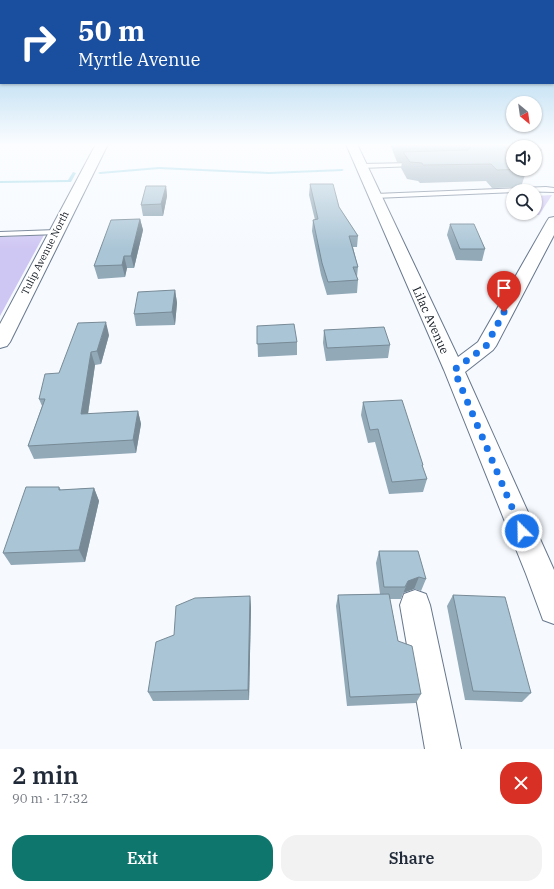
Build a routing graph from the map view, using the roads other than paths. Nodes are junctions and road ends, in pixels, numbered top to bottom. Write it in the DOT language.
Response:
graph roads {
  1 [pos="84,179"];
  2 [pos="367,179"];
  3 [pos="554,190"];
  4 [pos="374,196"];
  5 [pos="554,221"];
  6 [pos="56,232"];
  7 [pos="0,234"];
  8 [pos="0,342"];
  9 [pos="454,370"];
  10 [pos="415,606"];
  11 [pos="554,609"];
  12 [pos="443,749"];
  1 -- 6 [label="street, Tulip Avenue North"];
  2 -- 4 [label="street, Lilac Avenue"];
  3 -- 4 [label="lane"];
  4 -- 9 [label="street, Lilac Avenue"];
  5 -- 9 [label="street"];
  6 -- 7 [label="lane"];
  6 -- 8 [label="street, Tulip Avenue North"];
  9 -- 11 [label="street, Lilac Avenue"];
  10 -- 12 [label="street"];
}
